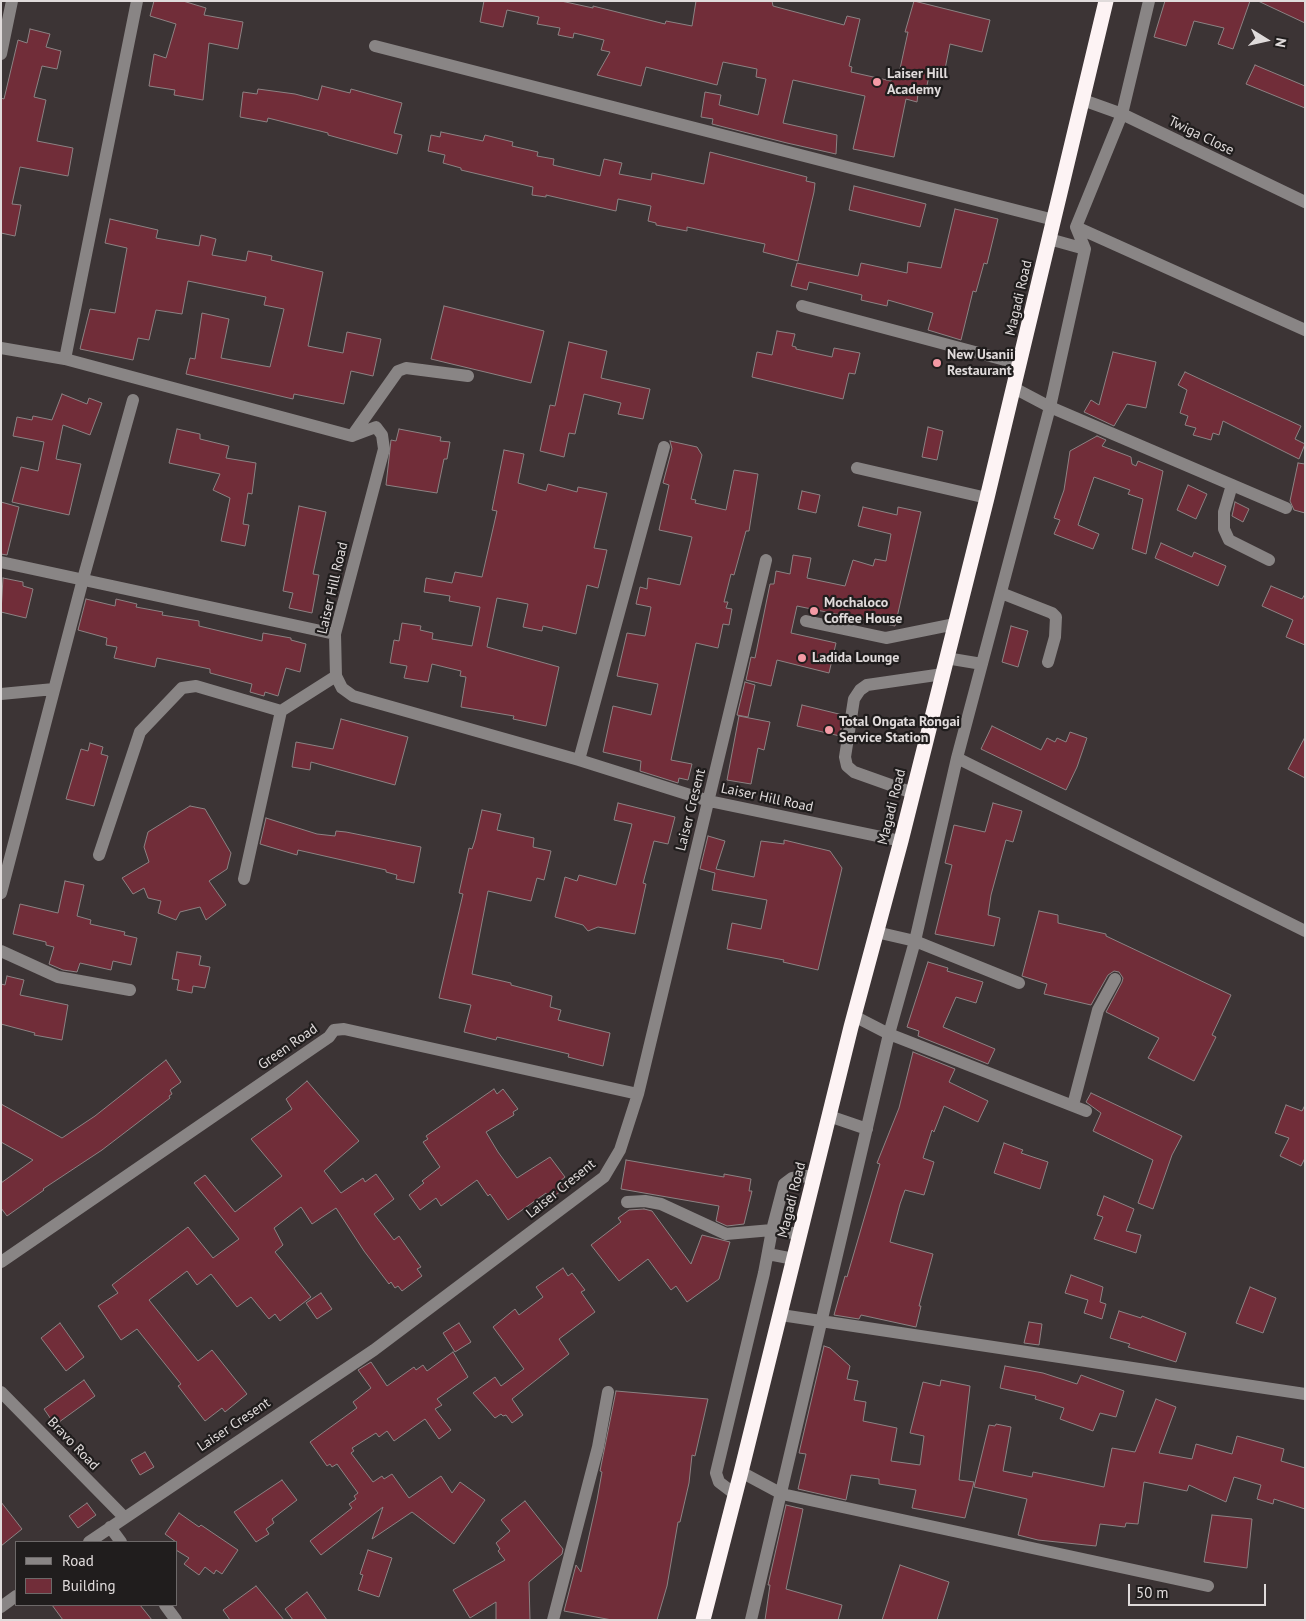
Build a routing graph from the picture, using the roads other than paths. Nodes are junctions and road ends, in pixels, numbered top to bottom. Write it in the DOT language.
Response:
graph roads {
  1 [pos="12,1"];
  2 [pos="137,1"];
  3 [pos="1106,1"];
  4 [pos="1149,1"];
  5 [pos="375,46"];
  6 [pos="1,54"];
  7 [pos="1083,100"];
  8 [pos="1122,114"];
  9 [pos="1305,202"];
  10 [pos="1054,220"];
  11 [pos="1076,227"];
  12 [pos="1049,239"];
  13 [pos="1085,249"];
  14 [pos="802,306"];
  15 [pos="1305,330"];
  16 [pos="1,348"];
  17 [pos="65,359"];
  18 [pos="1020,364"];
  19 [pos="468,376"];
  20 [pos="1014,388"];
  21 [pos="133,400"];
  22 [pos="1050,407"];
  23 [pos="352,436"];
  24 [pos="664,447"];
  25 [pos="857,468"];
  26 [pos="1232,485"];
  27 [pos="987,498"];
  28 [pos="1286,508"];
  29 [pos="766,560"];
  30 [pos="1269,560"];
  31 [pos="1,562"];
  32 [pos="83,579"];
  33 [pos="1001,593"];
  34 [pos="806,621"];
  35 [pos="955,624"];
  36 [pos="335,634"];
  37 [pos="946,658"];
  38 [pos="1048,662"];
  39 [pos="982,664"];
  40 [pos="943,674"];
  41 [pos="336,676"];
  42 [pos="54,689"];
  43 [pos="1,694"];
  44 [pos="281,711"];
  45 [pos="957,758"];
  46 [pos="579,760"];
  47 [pos="913,792"];
  48 [pos="709,801"];
  49 [pos="900,841"];
  50 [pos="99,855"];
  51 [pos="244,878"];
  52 [pos="1,893"];
  53 [pos="1305,931"];
  54 [pos="876,932"];
  55 [pos="914,940"];
  56 [pos="1,951"];
  57 [pos="1115,979"];
  58 [pos="1019,983"];
  59 [pos="130,990"];
  60 [pos="854,1016"];
  61 [pos="889,1034"];
  62 [pos="638,1094"];
  63 [pos="1073,1105"];
  64 [pos="1086,1111"];
  65 [pos="829,1116"];
  66 [pos="866,1128"];
  67 [pos="815,1175"];
  68 [pos="627,1202"];
  69 [pos="772,1230"];
  70 [pos="800,1234"];
  71 [pos="768,1254"];
  72 [pos="794,1259"];
  73 [pos="1,1262"];
  74 [pos="781,1314"];
  75 [pos="822,1322"];
  76 [pos="1,1392"];
  77 [pos="608,1392"];
  78 [pos="1305,1394"];
  79 [pos="742,1472"];
  80 [pos="782,1494"];
  81 [pos="736,1495"];
  82 [pos="124,1517"];
  83 [pos="110,1527"];
  84 [pos="90,1541"];
  85 [pos="120,1541"];
  86 [pos="1208,1586"];
  87 [pos="15,1597"];
  88 [pos="166,1606"];
  89 [pos="1,1607"];
  90 [pos="176,1620"];
  91 [pos="553,1620"];
  92 [pos="703,1620"];
  93 [pos="751,1620"];
  1 -- 6 [label="street"];
  2 -- 17 [label="street"];
  3 -- 7 [label="highway, Magadi Road"];
  4 -- 8 [label="street"];
  5 -- 10 [label="street"];
  7 -- 8 [label="street, Twiga Close"];
  7 -- 10 [label="highway, Magadi Road"];
  8 -- 9 [label="street, Twiga Close"];
  8 -- 11 [label="street"];
  10 -- 12 [label="highway, Magadi Road"];
  11 -- 13 [label="street"];
  11 -- 15 [label="street"];
  12 -- 13 [label="street"];
  12 -- 18 [label="highway, Magadi Road"];
  13 -- 22 [label="street"];
  14 -- 18 [label="street"];
  16 -- 17 [label="street"];
  17 -- 23 [label="street"];
  18 -- 20 [label="highway, Magadi Road"];
  19 -- 23 [label="street"];
  20 -- 22 [label="street"];
  20 -- 27 [label="highway, Magadi Road"];
  21 -- 32 [label="street"];
  22 -- 26 [label="street"];
  22 -- 33 [label="street"];
  23 -- 36 [label="street, Laiser Hill Road"];
  24 -- 46 [label="street"];
  25 -- 27 [label="street"];
  26 -- 28 [label="street"];
  26 -- 30 [label="street"];
  27 -- 35 [label="highway, Magadi Road"];
  29 -- 48 [label="street, Laiser Cresent"];
  31 -- 32 [label="street"];
  32 -- 36 [label="street"];
  32 -- 42 [label="street"];
  33 -- 38 [label="street"];
  33 -- 39 [label="street"];
  34 -- 35 [label="street"];
  35 -- 37 [label="highway, Magadi Road"];
  36 -- 41 [label="street, Laiser Hill Road"];
  37 -- 39 [label="street"];
  37 -- 40 [label="highway, Magadi Road"];
  39 -- 45 [label="street"];
  40 -- 47 [label="highway, Magadi Road"];
  40 -- 47 [label="street"];
  41 -- 44 [label="street"];
  41 -- 46 [label="street, Laiser Hill Road"];
  42 -- 43 [label="street"];
  42 -- 52 [label="street"];
  44 -- 50 [label="street"];
  44 -- 51 [label="street"];
  45 -- 53 [label="street"];
  45 -- 55 [label="street"];
  46 -- 48 [label="street, Laiser Hill Road"];
  47 -- 49 [label="highway, Magadi Road"];
  48 -- 49 [label="street, Laiser Hill Road"];
  48 -- 62 [label="street, Laiser Cresent"];
  49 -- 54 [label="highway, Magadi Road"];
  54 -- 55 [label="street"];
  54 -- 60 [label="highway, Magadi Road"];
  55 -- 58 [label="street"];
  55 -- 61 [label="street"];
  56 -- 59 [label="street"];
  57 -- 63 [label="street"];
  60 -- 61 [label="street"];
  60 -- 65 [label="highway, Magadi Road"];
  61 -- 63 [label="street"];
  61 -- 66 [label="street"];
  62 -- 73 [label="street, Green Road"];
  62 -- 82 [label="street, Laiser Cresent"];
  63 -- 64 [label="street"];
  65 -- 66 [label="street"];
  65 -- 67 [label="highway, Magadi Road"];
  66 -- 75 [label="street"];
  67 -- 69 [label="street"];
  67 -- 70 [label="highway, Magadi Road"];
  68 -- 69 [label="street"];
  69 -- 70 [label="street"];
  69 -- 71 [label="street"];
  70 -- 72 [label="highway, Magadi Road"];
  71 -- 72 [label="street"];
  71 -- 81 [label="street"];
  72 -- 74 [label="highway, Magadi Road"];
  74 -- 75 [label="street"];
  74 -- 79 [label="highway, Magadi Road"];
  75 -- 78 [label="street"];
  75 -- 80 [label="street"];
  76 -- 82 [label="street, Bravo Road"];
  77 -- 91 [label="street"];
  79 -- 80 [label="street"];
  79 -- 81 [label="highway, Magadi Road"];
  80 -- 86 [label="street"];
  80 -- 93 [label="street"];
  81 -- 92 [label="highway, Magadi Road"];
  82 -- 83 [label="street, Laiser Cresent"];
  83 -- 84 [label="street, Laiser Cresent"];
  83 -- 85 [label="street"];
  87 -- 89 [label="street"];
  88 -- 90 [label="street"];
}
